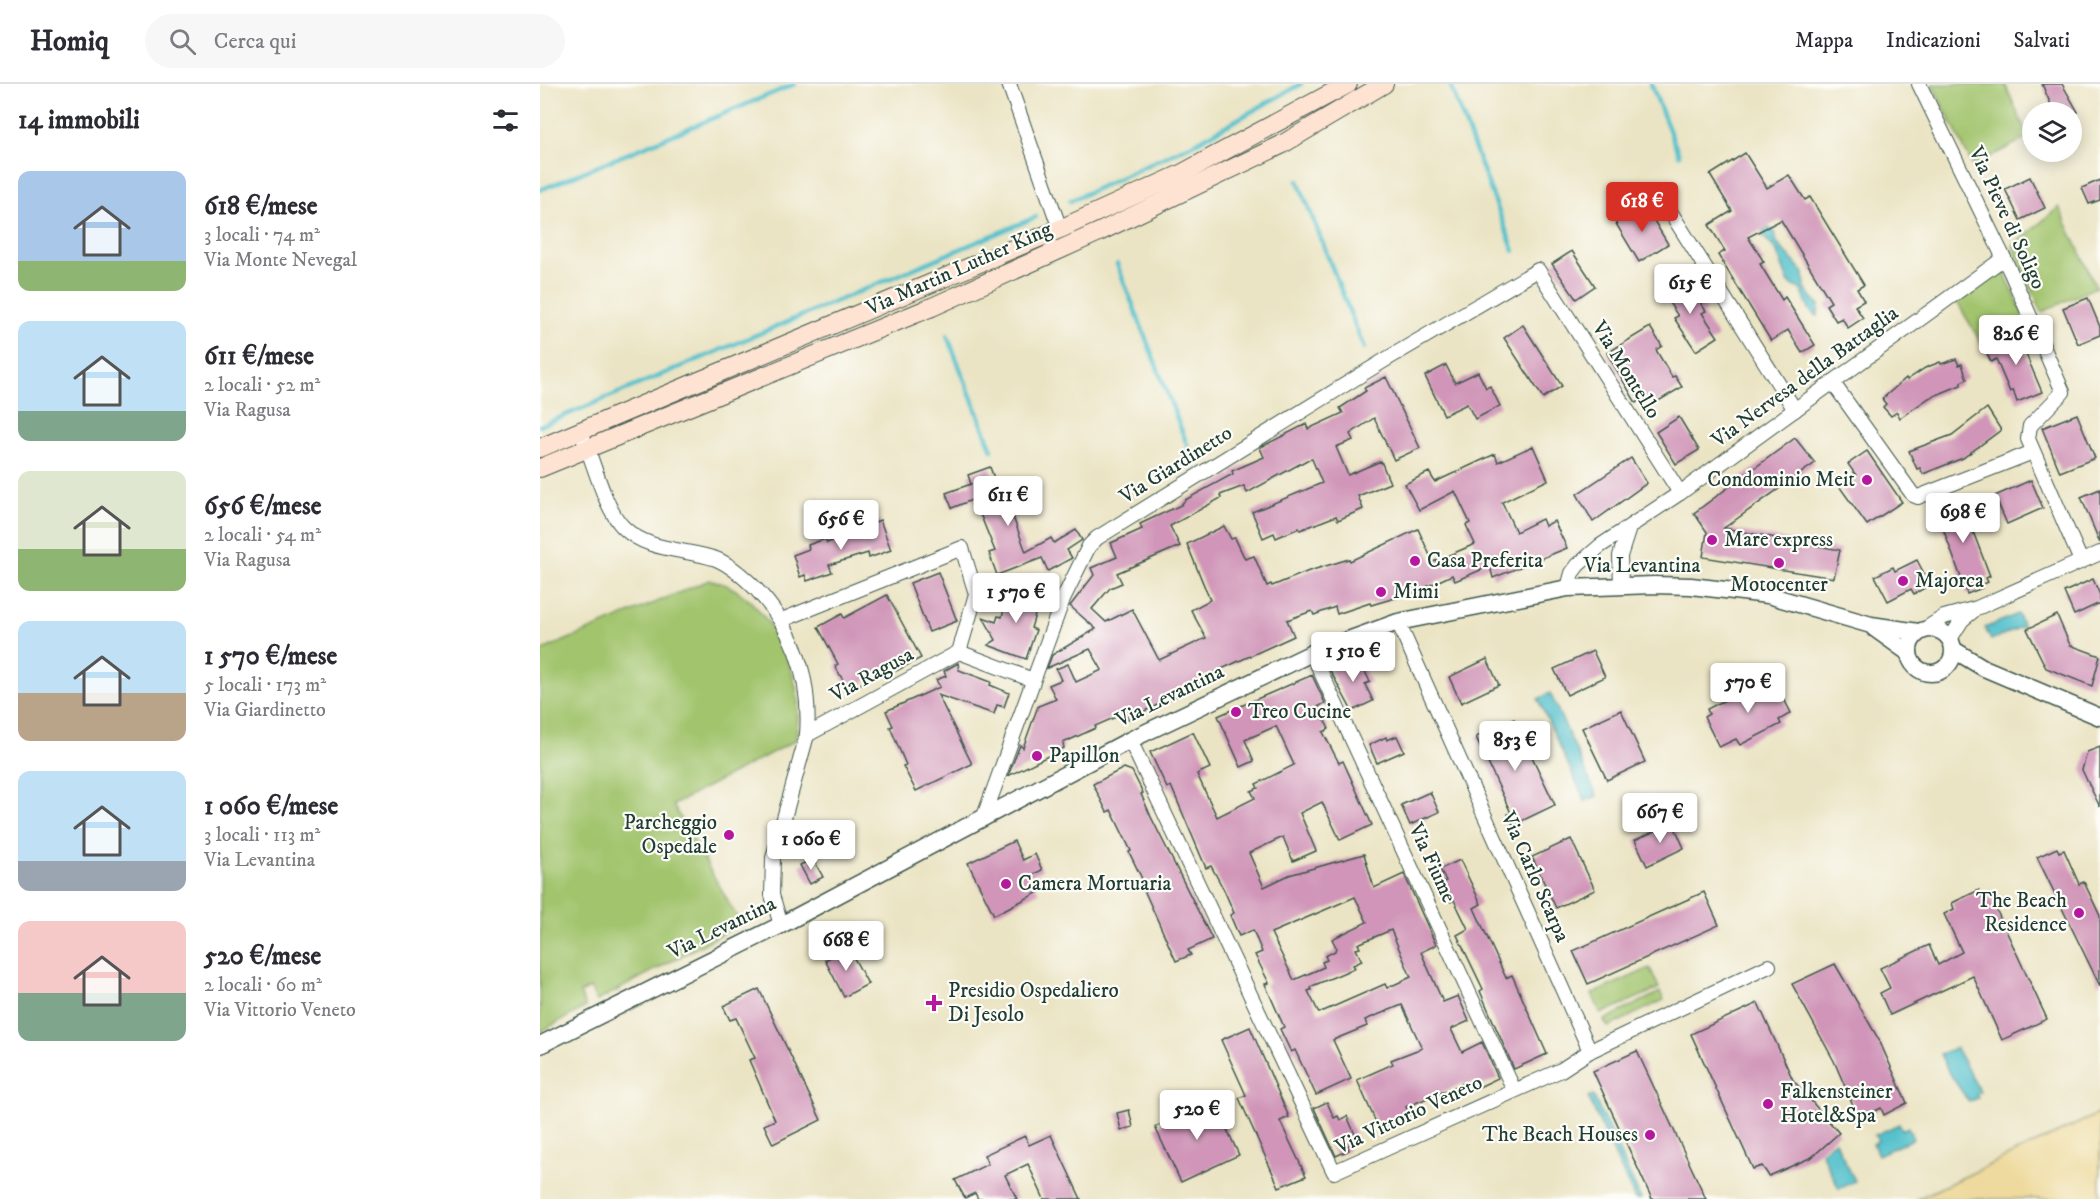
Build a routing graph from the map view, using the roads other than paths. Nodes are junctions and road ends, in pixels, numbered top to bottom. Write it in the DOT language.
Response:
graph roads {
  1 [pos="1009,84"];
  2 [pos="1348,84"];
  3 [pos="1384,84"];
  4 [pos="1919,84"];
  5 [pos="1660,197"];
  6 [pos="1060,229"];
  7 [pos="2004,258"];
  8 [pos="1538,270"];
  9 [pos="1833,383"];
  10 [pos="1795,410"];
  11 [pos="580,432"];
  12 [pos="540,448"];
  13 [pos="588,449"];
  14 [pos="2033,452"];
  15 [pos="540,468"];
  16 [pos="1680,493"];
  17 [pos="1629,528"];
  18 [pos="2100,553"];
  19 [pos="2081,561"];
  20 [pos="1621,585"];
  21 [pos="1568,588"];
  22 [pos="1977,608"];
  23 [pos="782,620"];
  24 [pos="1398,622"];
  25 [pos="1871,625"];
  26 [pos="1922,630"];
  27 [pos="1951,651"];
  28 [pos="959,652"];
  29 [pos="1312,653"];
  30 [pos="1909,653"];
  31 [pos="1033,680"];
  32 [pos="2100,717"];
  33 [pos="807,735"];
  34 [pos="1130,740"];
  35 [pos="983,819"];
  36 [pos="781,925"];
  37 [pos="1768,966"];
  38 [pos="540,1045"];
  39 [pos="1590,1051"];
  40 [pos="1514,1090"];
  1 -- 6 [label="street, Via Martin Luther King"];
  2 -- 6 [label="main road, Via Martin Luther King"];
  3 -- 13 [label="main road, Via Martin Luther King"];
  4 -- 7 [label="street, Via Pieve di Soligo"];
  5 -- 10 [label="street"];
  6 -- 11 [label="main road, Via Martin Luther King"];
  7 -- 9 [label="street, Via Nervesa della Battaglia"];
  7 -- 14 [label="street, Via Pieve di Soligo"];
  8 -- 16 [label="street, Via Montello"];
  8 -- 31 [label="street, Via Giardinetto"];
  9 -- 10 [label="street, Via Nervesa della Battaglia"];
  9 -- 14 [label="street"];
  10 -- 16 [label="street, Via Nervesa della Battaglia"];
  11 -- 12 [label="main road, Via Martin Luther King"];
  11 -- 13 [label="street"];
  13 -- 15 [label="main road, Via Martin Luther King"];
  13 -- 23 [label="street"];
  14 -- 19 [label="street, Via Pieve di Soligo"];
  16 -- 17 [label="street, Via Nervesa della Battaglia"];
  17 -- 20 [label="street"];
  17 -- 21 [label="street, Via Nervesa della Battaglia"];
  18 -- 19 [label="street"];
  19 -- 22 [label="street"];
  20 -- 21 [label="street, Via Levantina"];
  20 -- 25 [label="street, Via Levantina"];
  21 -- 24 [label="street, Via Levantina"];
  22 -- 26 [label="street"];
  22 -- 27 [label="street"];
  23 -- 28 [label="street"];
  23 -- 33 [label="street"];
  24 -- 29 [label="street, Via Levantina"];
  24 -- 39 [label="street, Via Carlo Scarpa"];
  25 -- 26 [label="street, Via Levantina"];
  25 -- 30 [label="street, Via Levantina"];
  26 -- 27 [label="street, Via Levantina"];
  26 -- 30 [label="street"];
  27 -- 30 [label="street, Via Levantina"];
  27 -- 32 [label="street, Via Levantina"];
  28 -- 31 [label="street"];
  28 -- 33 [label="street, Via Ragusa"];
  29 -- 34 [label="street, Via Levantina"];
  29 -- 40 [label="street, Via Fiume"];
  31 -- 35 [label="street, Via Giardinetto"];
  33 -- 36 [label="street"];
  34 -- 35 [label="street, Via Levantina"];
  34 -- 40 [label="street, Via Vittorio Veneto"];
  35 -- 36 [label="street, Via Levantina"];
  36 -- 38 [label="street, Via Levantina"];
  37 -- 39 [label="street, Via Vittorio Veneto"];
  39 -- 40 [label="street, Via Vittorio Veneto"];
}
